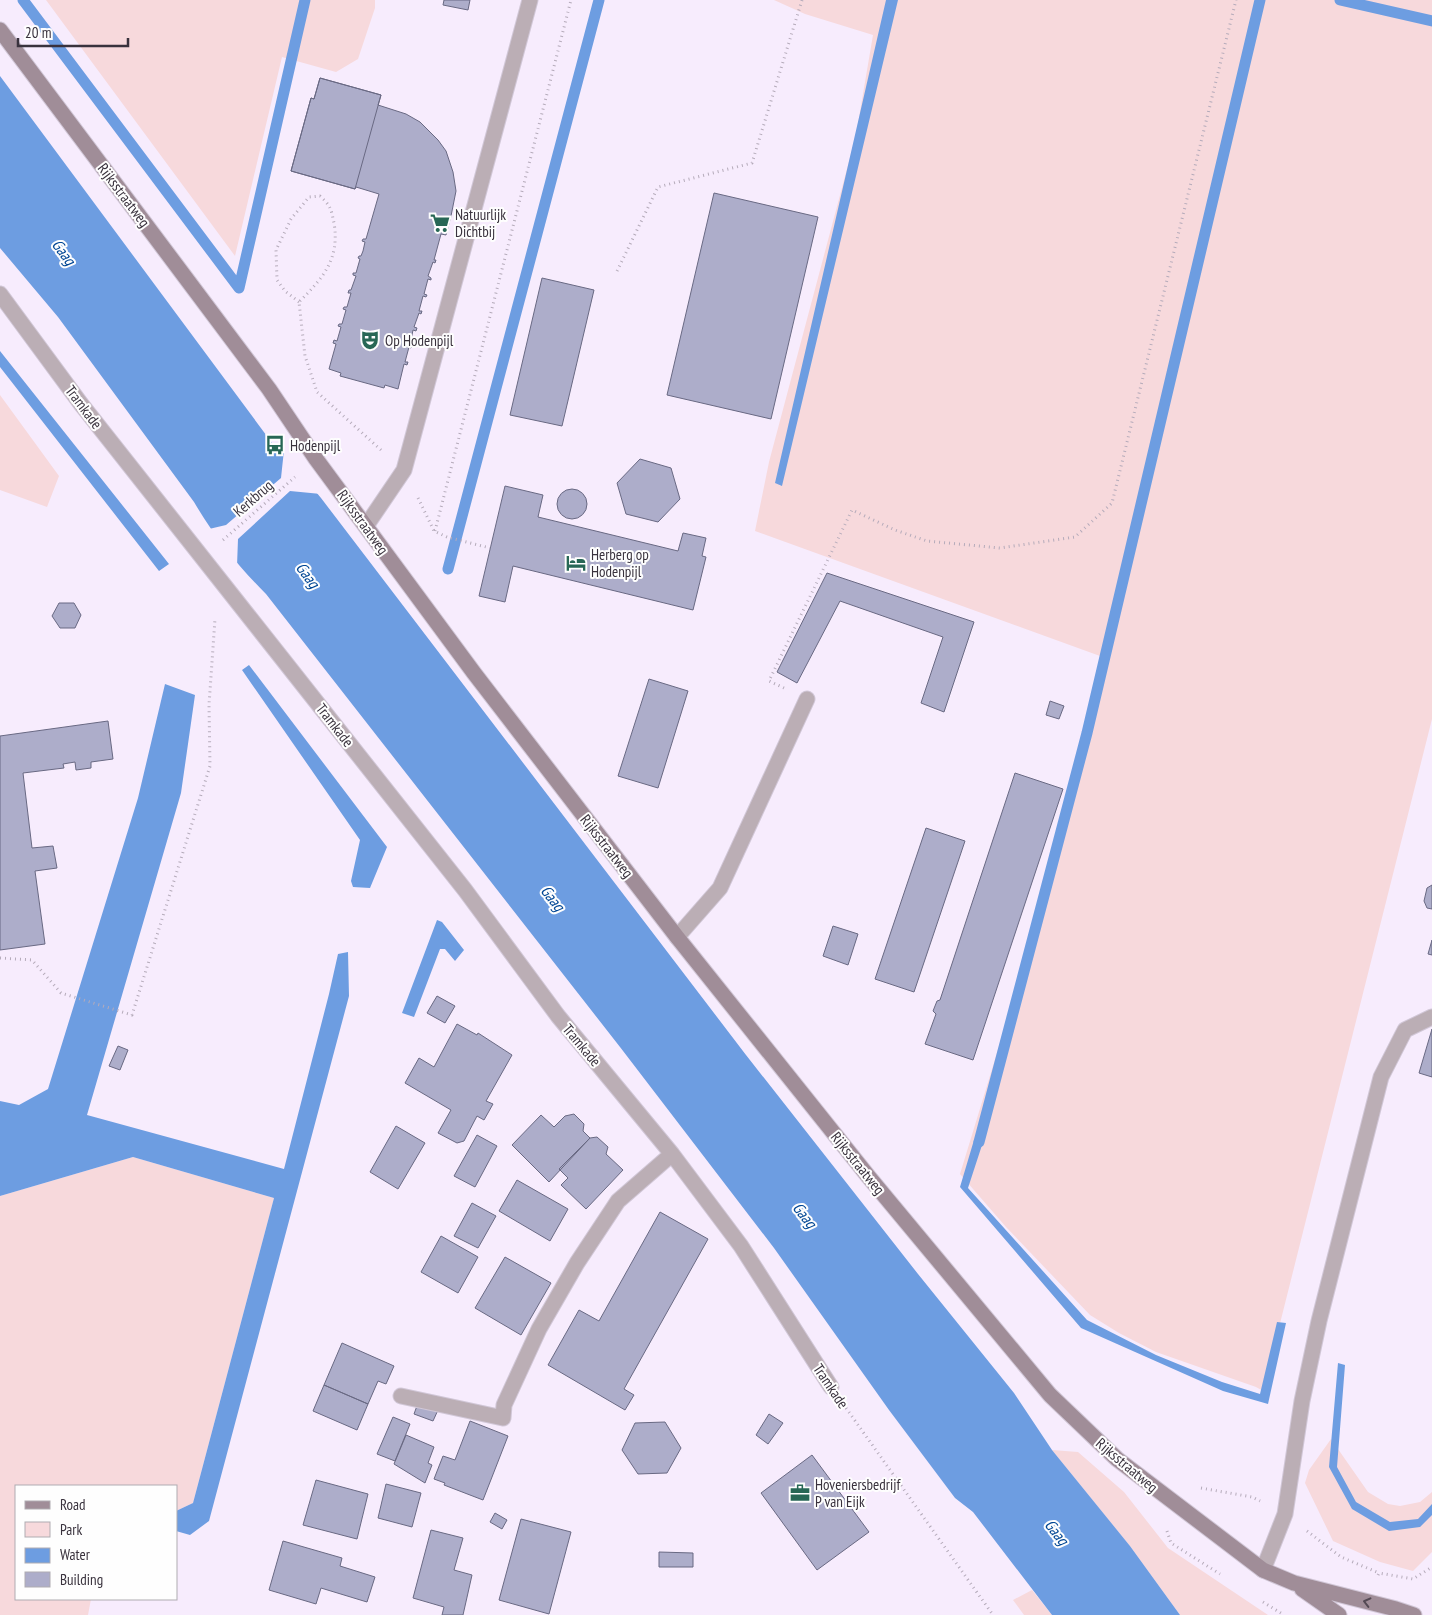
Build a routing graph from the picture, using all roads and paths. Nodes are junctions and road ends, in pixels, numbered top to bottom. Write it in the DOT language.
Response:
graph roads {
  1 [pos="530,0"];
  2 [pos="571,0"];
  3 [pos="802,0"];
  4 [pos="1236,0"];
  5 [pos="0,30"];
  6 [pos="617,271"];
  7 [pos="0,294"];
  8 [pos="299,302"];
  9 [pos="404,470"];
  10 [pos="296,476"];
  11 [pos="366,526"];
  12 [pos="434,531"];
  13 [pos="220,543"];
  14 [pos="490,548"];
  15 [pos="215,618"];
  16 [pos="807,699"];
  17 [pos="677,937"];
  18 [pos="0,958"];
  19 [pos="1432,1017"];
  20 [pos="672,1154"];
  21 [pos="831,1387"];
  22 [pos="402,1396"];
  23 [pos="1263,1570"];
  24 [pos="1294,1583"];
  25 [pos="993,1615"];
  26 [pos="1338,1615"];
  27 [pos="1414,1615"];
  1 -- 9 [label="street"];
  2 -- 12 [label="path"];
  3 -- 6 [label="path"];
  4 -- 16 [label="path"];
  5 -- 11 [label="main road, Rijksstraatweg"];
  7 -- 20 [label="street, Tramkade"];
  8 -- 8 [label="path"];
  8 -- 9 [label="path"];
  9 -- 11 [label="street"];
  9 -- 12 [label="path"];
  10 -- 13 [label="path, Kerkbrug"];
  11 -- 17 [label="main road, Rijksstraatweg"];
  12 -- 14 [label="path"];
  15 -- 18 [label="path"];
  16 -- 17 [label="street"];
  17 -- 23 [label="main road, Rijksstraatweg"];
  19 -- 23 [label="street"];
  20 -- 21 [label="street, Tramkade"];
  20 -- 22 [label="street"];
  21 -- 25 [label="path, Tramkade"];
  23 -- 24 [label="main road, Rijksstraatweg"];
  24 -- 26 [label="main road, Rijksstraatweg"];
  27 -- 24 [label="main road, Rijksstraatweg, one-way"];
}
